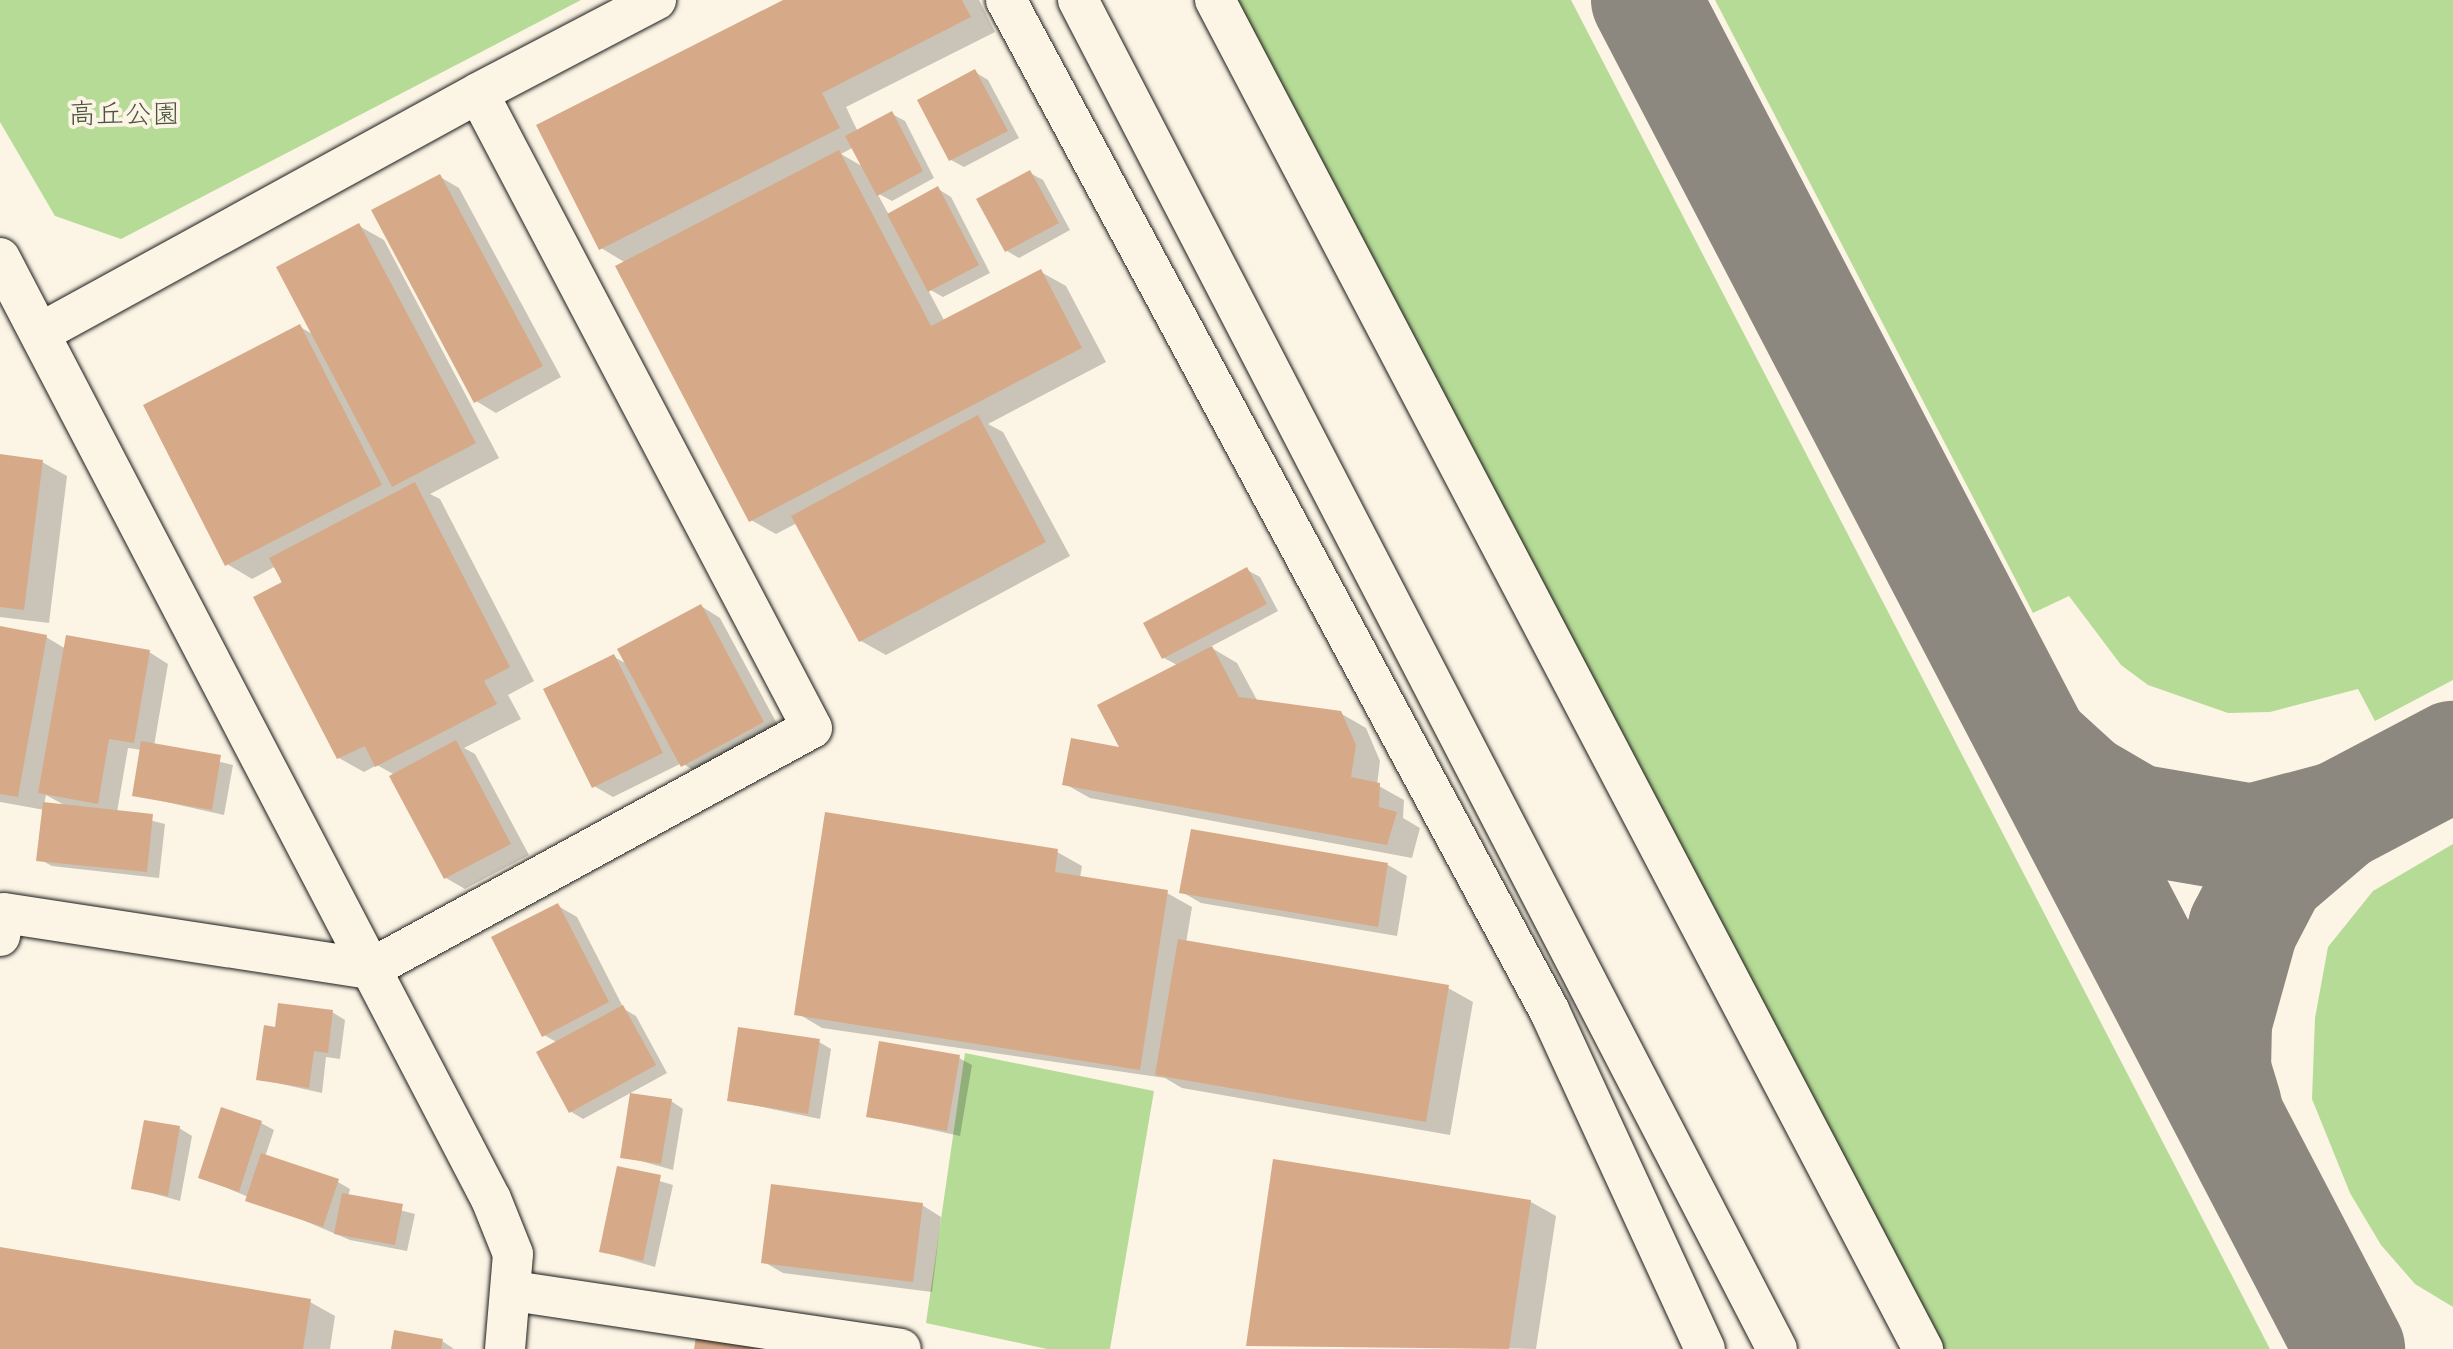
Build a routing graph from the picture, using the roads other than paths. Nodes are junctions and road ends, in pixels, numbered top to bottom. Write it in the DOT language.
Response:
graph roads {
  1 [pos="656,0"];
  2 [pos="1006,0"];
  3 [pos="1078,0"];
  4 [pos="1215,0"];
  5 [pos="478,94"];
  6 [pos="0,258"];
  7 [pos="40,333"];
  8 [pos="0,936"];
  9 [pos="370,969"];
  10 [pos="513,1291"];
  11 [pos="504,1349"];
  12 [pos="901,1349"];
  13 [pos="1705,1349"];
  14 [pos="1777,1349"];
  15 [pos="1923,1349"];
  1 -- 5 [label="street"];
  2 -- 13 [label="street"];
  3 -- 14 [label="street"];
  4 -- 15 [label="street"];
  5 -- 7 [label="street"];
  5 -- 9 [label="street"];
  6 -- 7 [label="street"];
  7 -- 9 [label="street"];
  8 -- 9 [label="street"];
  9 -- 10 [label="street"];
  10 -- 11 [label="street"];
  10 -- 12 [label="street"];
}
